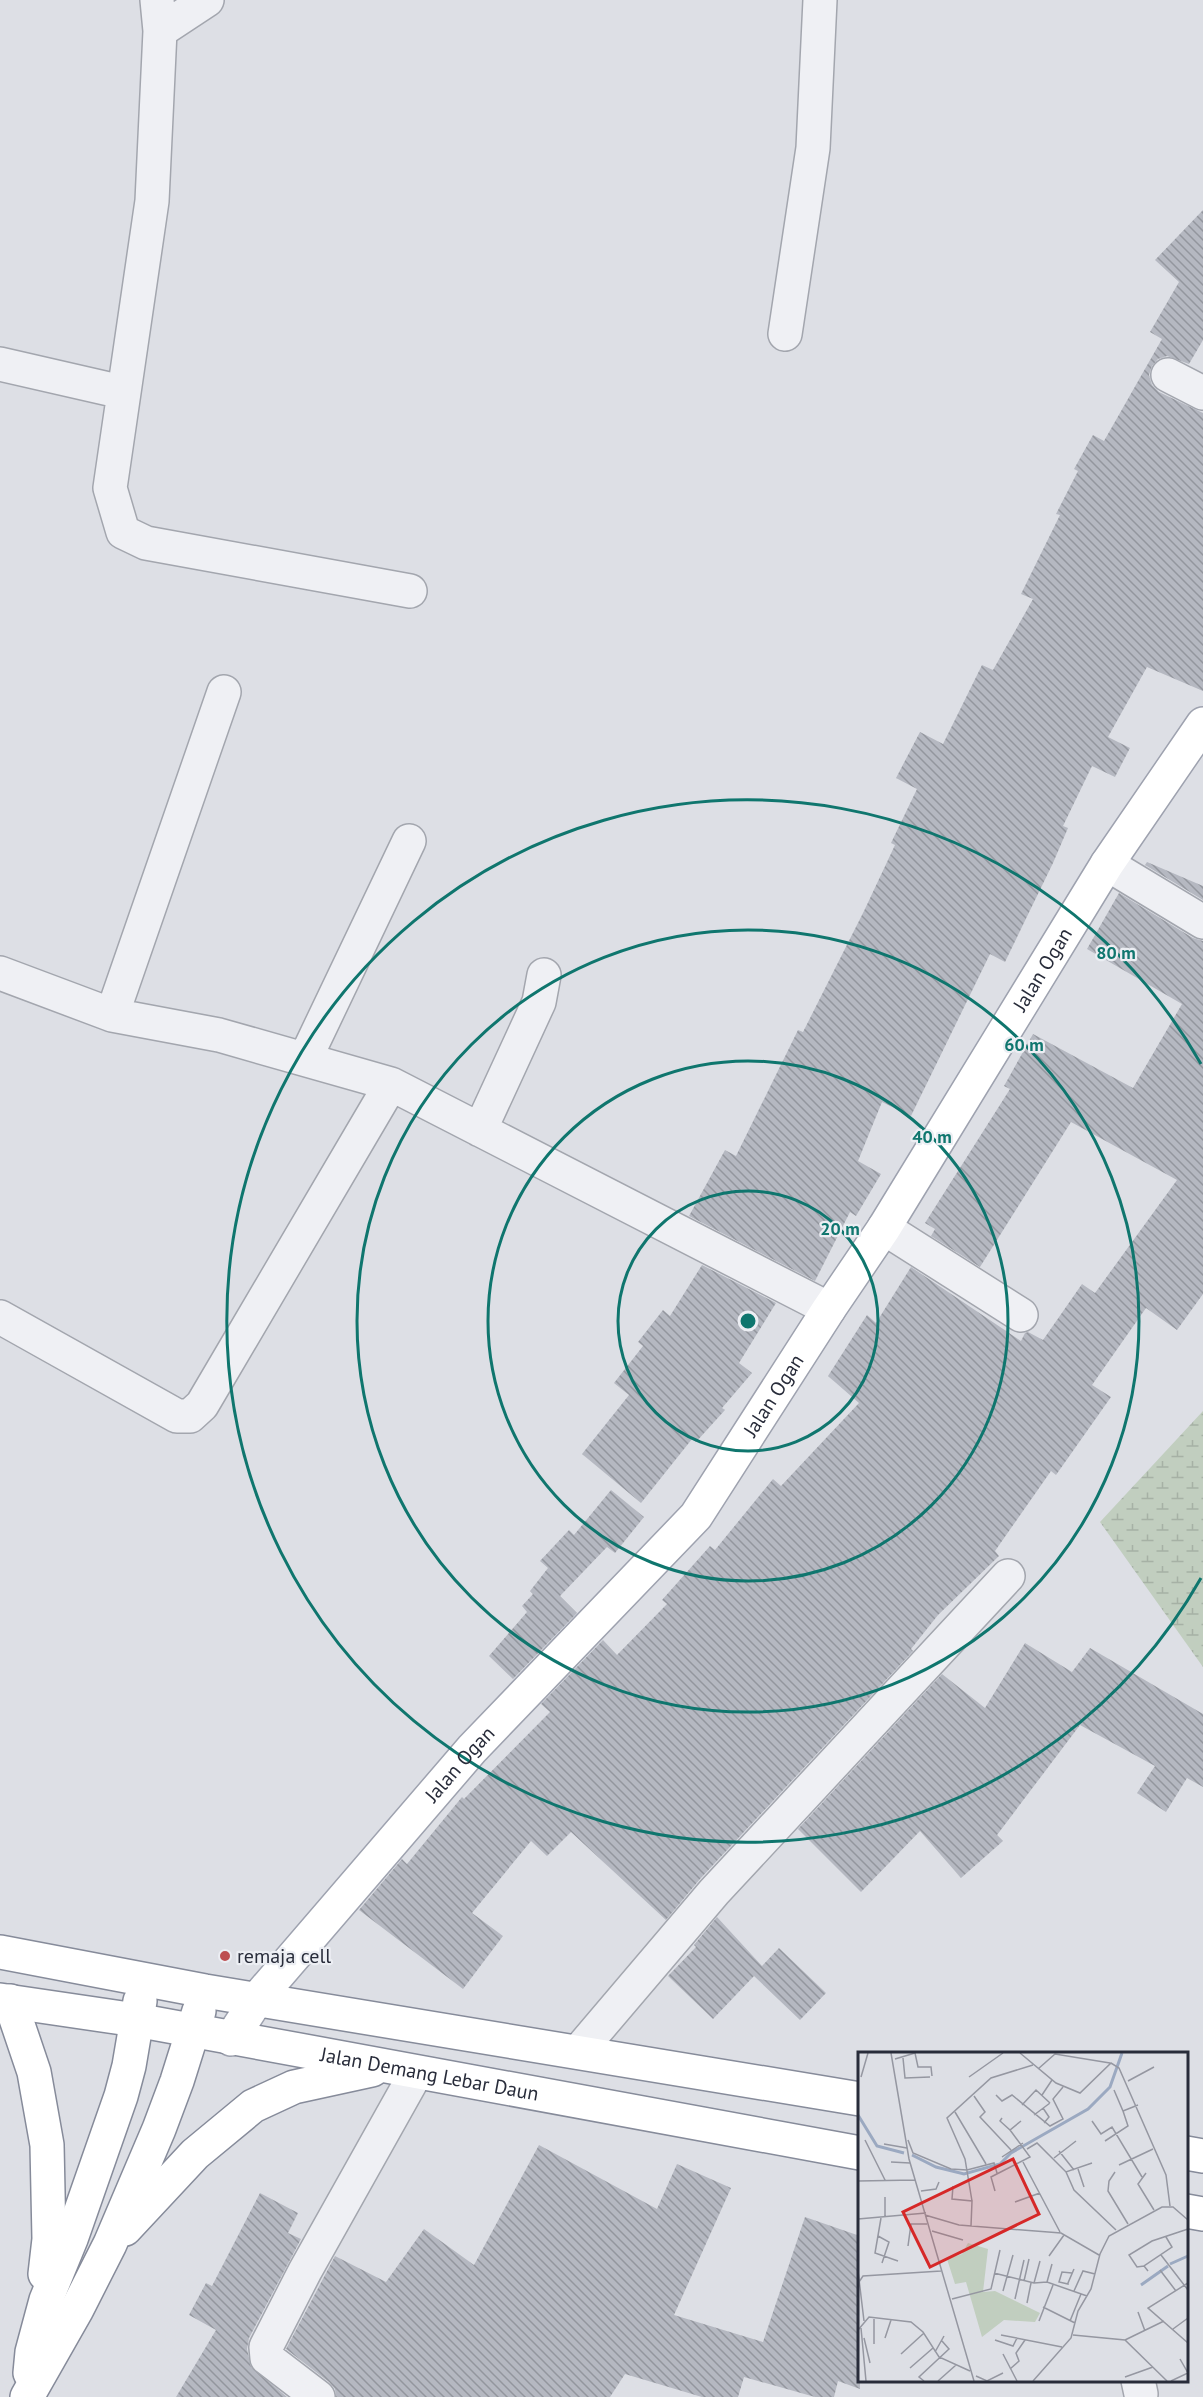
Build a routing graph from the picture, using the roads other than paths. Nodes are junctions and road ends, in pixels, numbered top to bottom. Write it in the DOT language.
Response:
graph roads {
  1 [pos="207,0"];
  2 [pos="820,0"];
  3 [pos="159,16"];
  4 [pos="785,334"];
  5 [pos="0,364"];
  6 [pos="1168,375"];
  7 [pos="122,392"];
  8 [pos="1203,393"];
  9 [pos="410,591"];
  10 [pos="224,692"];
  11 [pos="1203,724"];
  12 [pos="409,840"];
  13 [pos="1107,864"];
  14 [pos="1203,922"];
  15 [pos="0,973"];
  16 [pos="544,975"];
  17 [pos="112,1016"];
  18 [pos="305,1059"];
  19 [pos="392,1084"];
  20 [pos="480,1130"];
  21 [pos="884,1228"];
  22 [pos="829,1309"];
  23 [pos="1021,1315"];
  24 [pos="0,1317"];
  25 [pos="1008,1576"];
  26 [pos="0,1952"];
  27 [pos="144,1979"];
  28 [pos="205,1990"];
  29 [pos="257,1999"];
  30 [pos="5,2000"];
  31 [pos="136,2020"];
  32 [pos="194,2032"];
  33 [pos="231,2039"];
  34 [pos="578,2052"];
  35 [pos="401,2070"];
  36 [pos="858,2099"];
  37 [pos="858,2152"];
  38 [pos="1188,2153"];
  39 [pos="1203,2156"];
  40 [pos="1188,2211"];
  41 [pos="1203,2214"];
  42 [pos="110,2244"];
  43 [pos="46,2300"];
  44 [pos="27,2396"];
  45 [pos="318,2397"];
  1 -- 3 [label="street"];
  2 -- 4 [label="street"];
  3 -- 7 [label="street"];
  5 -- 7 [label="street"];
  6 -- 8 [label="street"];
  7 -- 9 [label="street"];
  10 -- 17 [label="street"];
  11 -- 13 [label="main road, Jalan Ogan"];
  12 -- 18 [label="street"];
  13 -- 14 [label="street"];
  13 -- 21 [label="main road, Jalan Ogan"];
  15 -- 17 [label="street"];
  16 -- 20 [label="street"];
  17 -- 18 [label="street"];
  18 -- 19 [label="street"];
  19 -- 20 [label="street"];
  19 -- 24 [label="street"];
  20 -- 22 [label="street"];
  21 -- 22 [label="main road, Jalan Ogan"];
  21 -- 23 [label="street"];
  22 -- 29 [label="main road, Jalan Ogan"];
  25 -- 34 [label="street"];
  26 -- 27 [label="main road"];
  27 -- 28 [label="main road"];
  27 -- 31 [label="main road"];
  28 -- 29 [label="main road"];
  28 -- 32 [label="main road"];
  29 -- 33 [label="main road, Jalan Ogan"];
  29 -- 34 [label="main road"];
  30 -- 31 [label="main road, Jalan Demang Lebar Daun"];
  30 -- 43 [label="main road"];
  31 -- 32 [label="main road, Jalan Demang Lebar Daun"];
  31 -- 43 [label="main road"];
  32 -- 33 [label="main road, Jalan Demang Lebar Daun"];
  32 -- 42 [label="main road"];
  33 -- 35 [label="main road, Jalan Demang Lebar Daun"];
  34 -- 36 [label="main road"];
  35 -- 37 [label="main road, Jalan Demang Lebar Daun"];
  35 -- 42 [label="main road"];
  35 -- 45 [label="street"];
  38 -- 39 [label="main road"];
  40 -- 41 [label="main road"];
  42 -- 44 [label="main road"];
  43 -- 44 [label="main road"];
}
